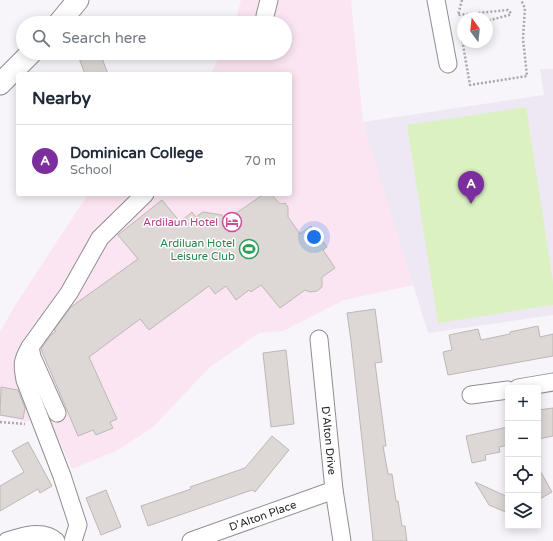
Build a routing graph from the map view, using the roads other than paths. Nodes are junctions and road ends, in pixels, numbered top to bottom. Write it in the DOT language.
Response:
graph roads {
  1 [pos="78,0"];
  2 [pos="269,0"];
  3 [pos="436,0"];
  4 [pos="65,16"];
  5 [pos="265,16"];
  6 [pos="25,60"];
  7 [pos="448,64"];
  8 [pos="0,84"];
  9 [pos="144,196"];
  10 [pos="319,339"];
  11 [pos="30,347"];
  12 [pos="553,382"];
  13 [pos="536,385"];
  14 [pos="505,390"];
  15 [pos="471,395"];
  16 [pos="57,413"];
  17 [pos="334,490"];
  18 [pos="7,541"];
  19 [pos="56,541"];
  20 [pos="73,541"];
  21 [pos="191,541"];
  22 [pos="342,541"];
  1 -- 4 [label="main road"];
  2 -- 5 [label="street"];
  3 -- 7 [label="street"];
  6 -- 8 [label="main road"];
  9 -- 11 [label="street"];
  10 -- 17 [label="street, D'Alton Drive"];
  11 -- 16 [label="street"];
  11 -- 20 [label="street"];
  12 -- 13 [label="street"];
  14 -- 15 [label="street"];
  17 -- 21 [label="street, D'Alton Place"];
  17 -- 22 [label="street, D'Alton Drive"];
  18 -- 19 [label="street"];
}
